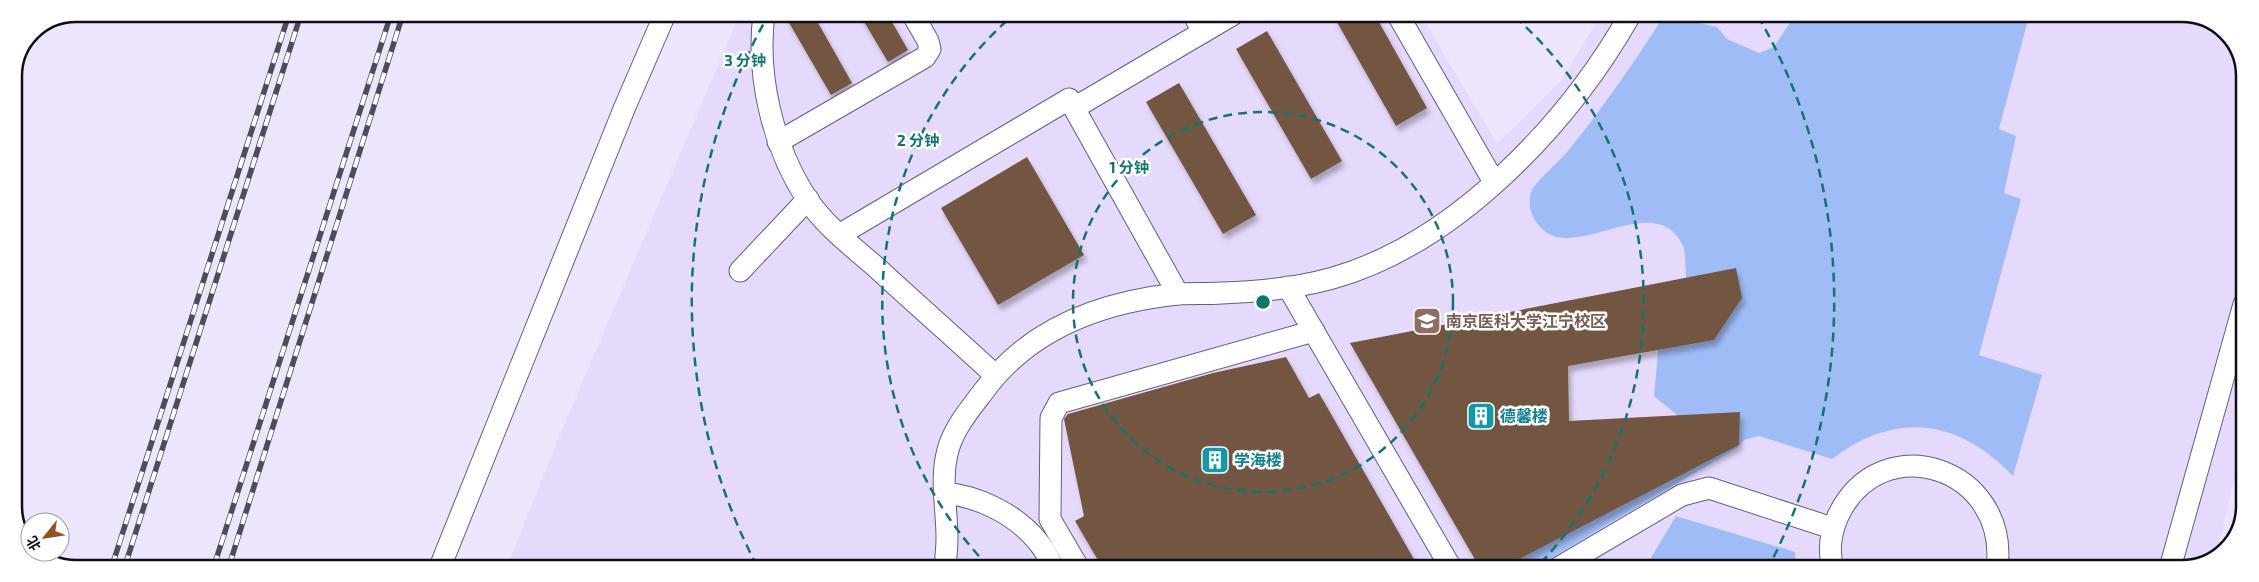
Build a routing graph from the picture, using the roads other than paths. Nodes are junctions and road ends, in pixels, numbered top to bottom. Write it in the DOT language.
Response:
graph roads {
  1 [pos="661,23"];
  2 [pos="763,23"];
  3 [pos="918,23"];
  4 [pos="1198,23"];
  5 [pos="1403,23"];
  6 [pos="1625,23"];
  7 [pos="1074,108"];
  8 [pos="778,142"];
  9 [pos="1494,182"];
  10 [pos="808,199"];
  11 [pos="839,235"];
  12 [pos="740,271"];
  13 [pos="1288,287"];
  14 [pos="1178,294"];
  15 [pos="1314,331"];
  16 [pos="2236,333"];
  17 [pos="995,374"];
  18 [pos="944,493"];
  19 [pos="1832,528"];
  20 [pos="442,560"];
  21 [pos="945,560"];
  22 [pos="1049,560"];
  23 [pos="1074,560"];
  24 [pos="1446,560"];
  25 [pos="1572,560"];
  26 [pos="1830,560"];
  27 [pos="1998,560"];
  28 [pos="2172,560"];
  1 -- 20 [label="street"];
  2 -- 8 [label="street"];
  3 -- 8 [label="street"];
  4 -- 7 [label="street"];
  5 -- 9 [label="street"];
  6 -- 9 [label="street"];
  7 -- 11 [label="street"];
  7 -- 14 [label="street"];
  8 -- 10 [label="street"];
  9 -- 13 [label="street"];
  10 -- 11 [label="street"];
  10 -- 12 [label="street"];
  11 -- 17 [label="street"];
  13 -- 14 [label="street"];
  13 -- 15 [label="street"];
  14 -- 17 [label="street"];
  15 -- 23 [label="street"];
  15 -- 24 [label="street"];
  16 -- 28 [label="street"];
  17 -- 18 [label="street"];
  18 -- 21 [label="street"];
  18 -- 22 [label="street"];
  19 -- 25 [label="street"];
  19 -- 26 [label="street"];
  19 -- 27 [label="street"];
}
